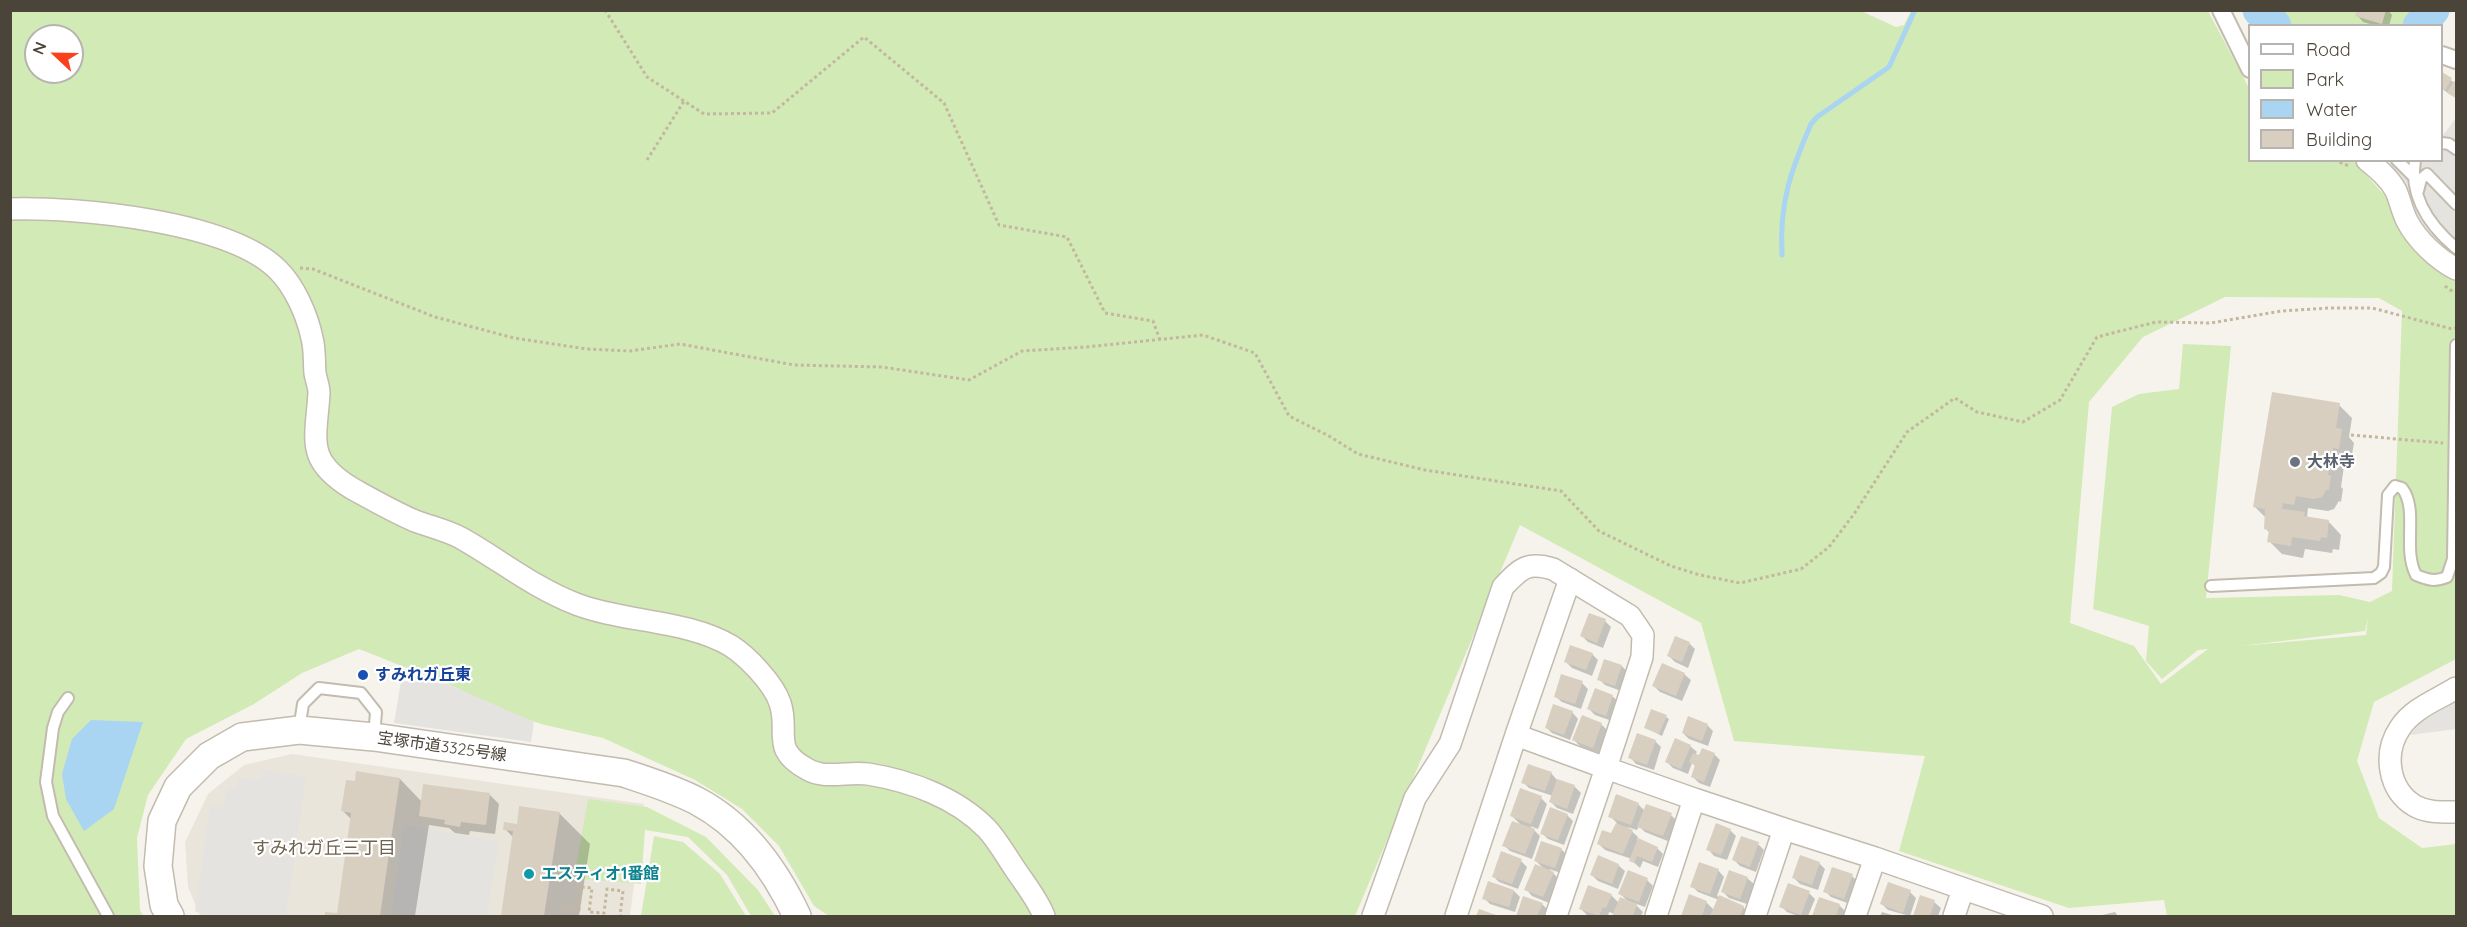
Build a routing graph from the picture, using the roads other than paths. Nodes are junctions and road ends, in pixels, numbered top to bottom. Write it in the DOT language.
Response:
graph roads {
  1 [pos="2221,10"];
  2 [pos="2248,65"];
  3 [pos="2443,143"];
  4 [pos="2457,149"];
  5 [pos="2369,162"];
  6 [pos="2399,162"];
  7 [pos="2415,162"];
  8 [pos="2413,176"];
  9 [pos="2419,200"];
  10 [pos="2457,204"];
  11 [pos="10,209"];
  12 [pos="2457,248"];
  13 [pos="2457,269"];
  14 [pos="2457,345"];
  15 [pos="1569,579"];
  16 [pos="2211,586"];
  17 [pos="2457,688"];
  18 [pos="68,698"];
  19 [pos="299,729"];
  20 [pos="1516,735"];
  21 [pos="374,737"];
  22 [pos="1606,768"];
  23 [pos="1694,799"];
  24 [pos="2457,812"];
  25 [pos="1784,829"];
  26 [pos="1875,858"];
  27 [pos="1963,889"];
  28 [pos="108,916"];
  29 [pos="170,916"];
  30 [pos="797,916"];
  31 [pos="1044,916"];
  32 [pos="1372,916"];
  33 [pos="1456,916"];
  34 [pos="1556,916"];
  35 [pos="1656,916"];
  36 [pos="1755,916"];
  37 [pos="1855,916"];
  38 [pos="1954,916"];
  39 [pos="2042,916"];
  1 -- 2 [label="street"];
  3 -- 4 [label="lane"];
  5 -- 13 [label="street"];
  6 -- 8 [label="lane"];
  7 -- 8 [label="lane"];
  8 -- 9 [label="lane"];
  9 -- 10 [label="lane"];
  9 -- 12 [label="lane"];
  11 -- 31 [label="street"];
  14 -- 16 [label="lane"];
  15 -- 20 [label="street"];
  15 -- 22 [label="street"];
  15 -- 32 [label="street"];
  17 -- 24 [label="street"];
  18 -- 28 [label="lane"];
  19 -- 21 [label="street, 宝塚市道3325号線"];
  19 -- 21 [label="lane"];
  19 -- 29 [label="street, 宝塚市道3325号線"];
  20 -- 22 [label="street"];
  20 -- 33 [label="street"];
  21 -- 30 [label="street, 宝塚市道3325号線"];
  22 -- 23 [label="street"];
  22 -- 34 [label="street"];
  23 -- 25 [label="street"];
  23 -- 35 [label="street"];
  25 -- 26 [label="street"];
  25 -- 36 [label="street"];
  26 -- 27 [label="street"];
  26 -- 37 [label="street"];
  27 -- 38 [label="street"];
  27 -- 39 [label="street"];
}
